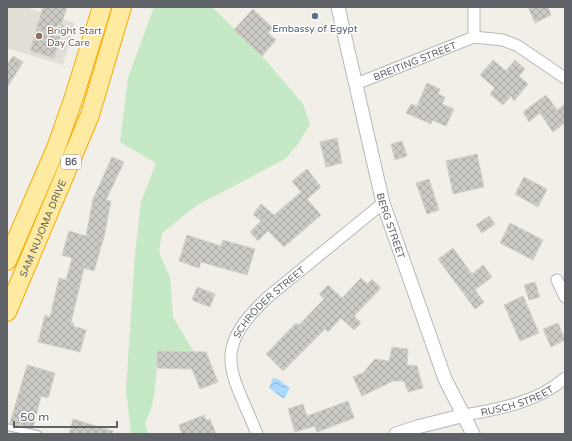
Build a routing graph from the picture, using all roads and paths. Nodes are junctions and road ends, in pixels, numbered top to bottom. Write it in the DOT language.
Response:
graph roads {
  1 [pos="102,7"];
  2 [pos="122,7"];
  3 [pos="338,7"];
  4 [pos="474,7"];
  5 [pos="474,37"];
  6 [pos="565,78"];
  7 [pos="356,84"];
  8 [pos="384,203"];
  9 [pos="7,261"];
  10 [pos="557,280"];
  11 [pos="565,297"];
  12 [pos="7,312"];
  13 [pos="565,378"];
  14 [pos="465,415"];
  15 [pos="7,427"];
  16 [pos="38,434"];
  17 [pos="257,434"];
  18 [pos="396,434"];
  19 [pos="473,434"];
  1 -- 9 [label="highway, SAM NUJOMA DRIVE / B6"];
  2 -- 12 [label="highway, SAM NUJOMA DRIVE / B6"];
  3 -- 7 [label="street, BERG STREET"];
  4 -- 5 [label="street"];
  5 -- 6 [label="street, BREITING STREET"];
  5 -- 7 [label="street, BREITING STREET"];
  7 -- 8 [label="street, BERG STREET"];
  8 -- 14 [label="street, BERG STREET"];
  8 -- 17 [label="street, SCHRÖDER STREET"];
  10 -- 11 [label="street"];
  13 -- 14 [label="street, RUSCH STREET"];
  14 -- 18 [label="street"];
  14 -- 19 [label="street, BERG STREET"];
  15 -- 16 [label="lane"];
}
